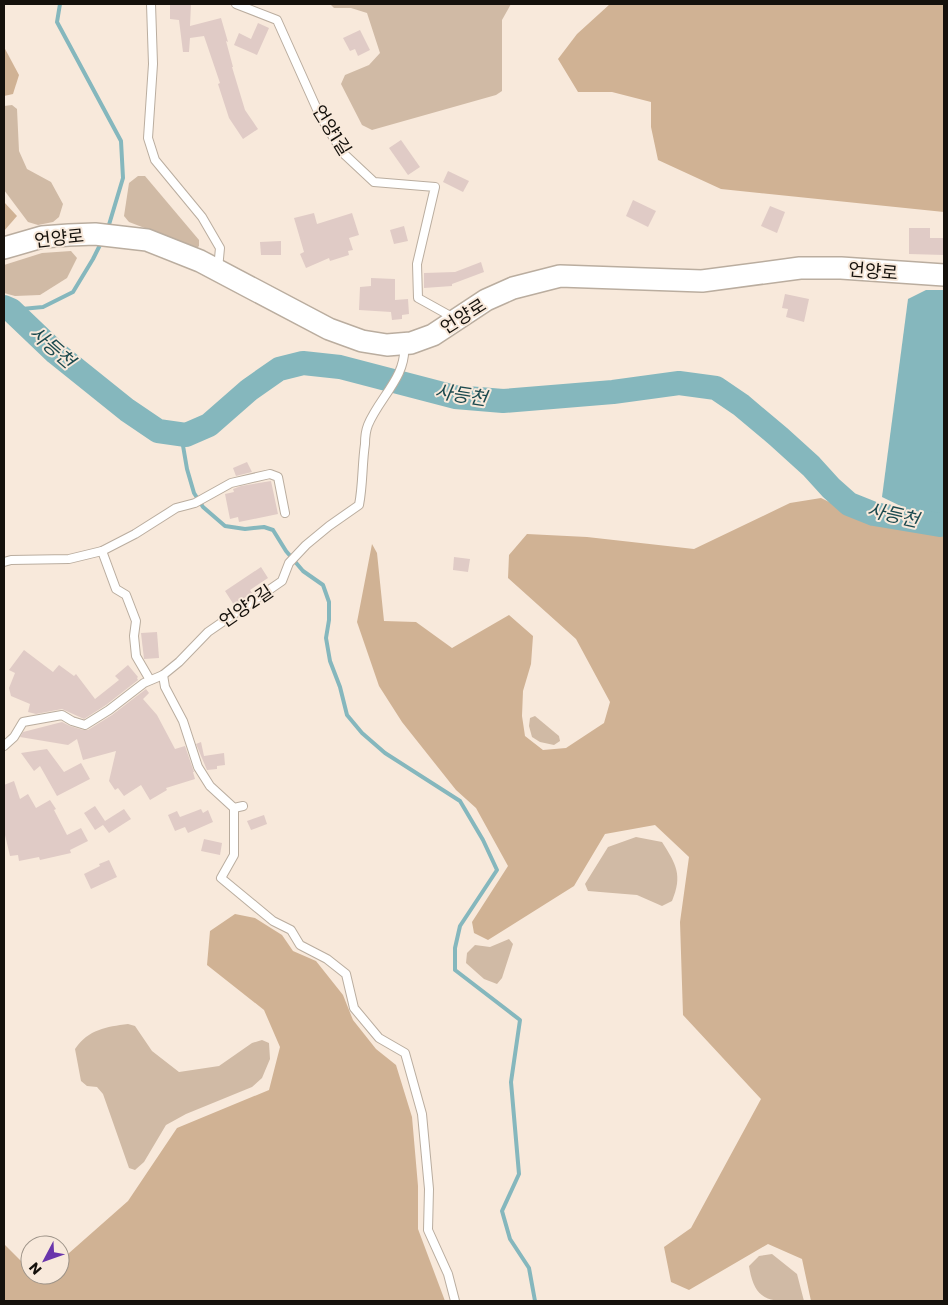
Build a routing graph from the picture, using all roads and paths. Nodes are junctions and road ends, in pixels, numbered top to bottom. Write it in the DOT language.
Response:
graph roads {
  1 [pos="151,4"];
  2 [pos="236,4"];
  3 [pos="4,248"];
  4 [pos="218,271"];
  5 [pos="944,275"];
  6 [pos="458,320"];
  7 [pos="404,344"];
  8 [pos="285,513"];
  9 [pos="102,551"];
  10 [pos="4,562"];
  11 [pos="163,676"];
  12 [pos="150,680"];
  13 [pos="4,746"];
  14 [pos="243,806"];
  15 [pos="234,808"];
  16 [pos="455,1301"];
  1 -- 4 [label="lane"];
  2 -- 6 [label="lane, 언양1길"];
  3 -- 4 [label="street, 언양로"];
  4 -- 7 [label="street, 언양로"];
  5 -- 6 [label="street, 언양로"];
  6 -- 7 [label="street, 언양로"];
  7 -- 11 [label="lane, 언양2길"];
  8 -- 9 [label="lane"];
  9 -- 10 [label="lane"];
  9 -- 12 [label="lane"];
  11 -- 12 [label="lane, 언양2길"];
  11 -- 15 [label="lane"];
  12 -- 13 [label="lane, 언양2길"];
  14 -- 15 [label="lane"];
  15 -- 16 [label="lane"];
}
